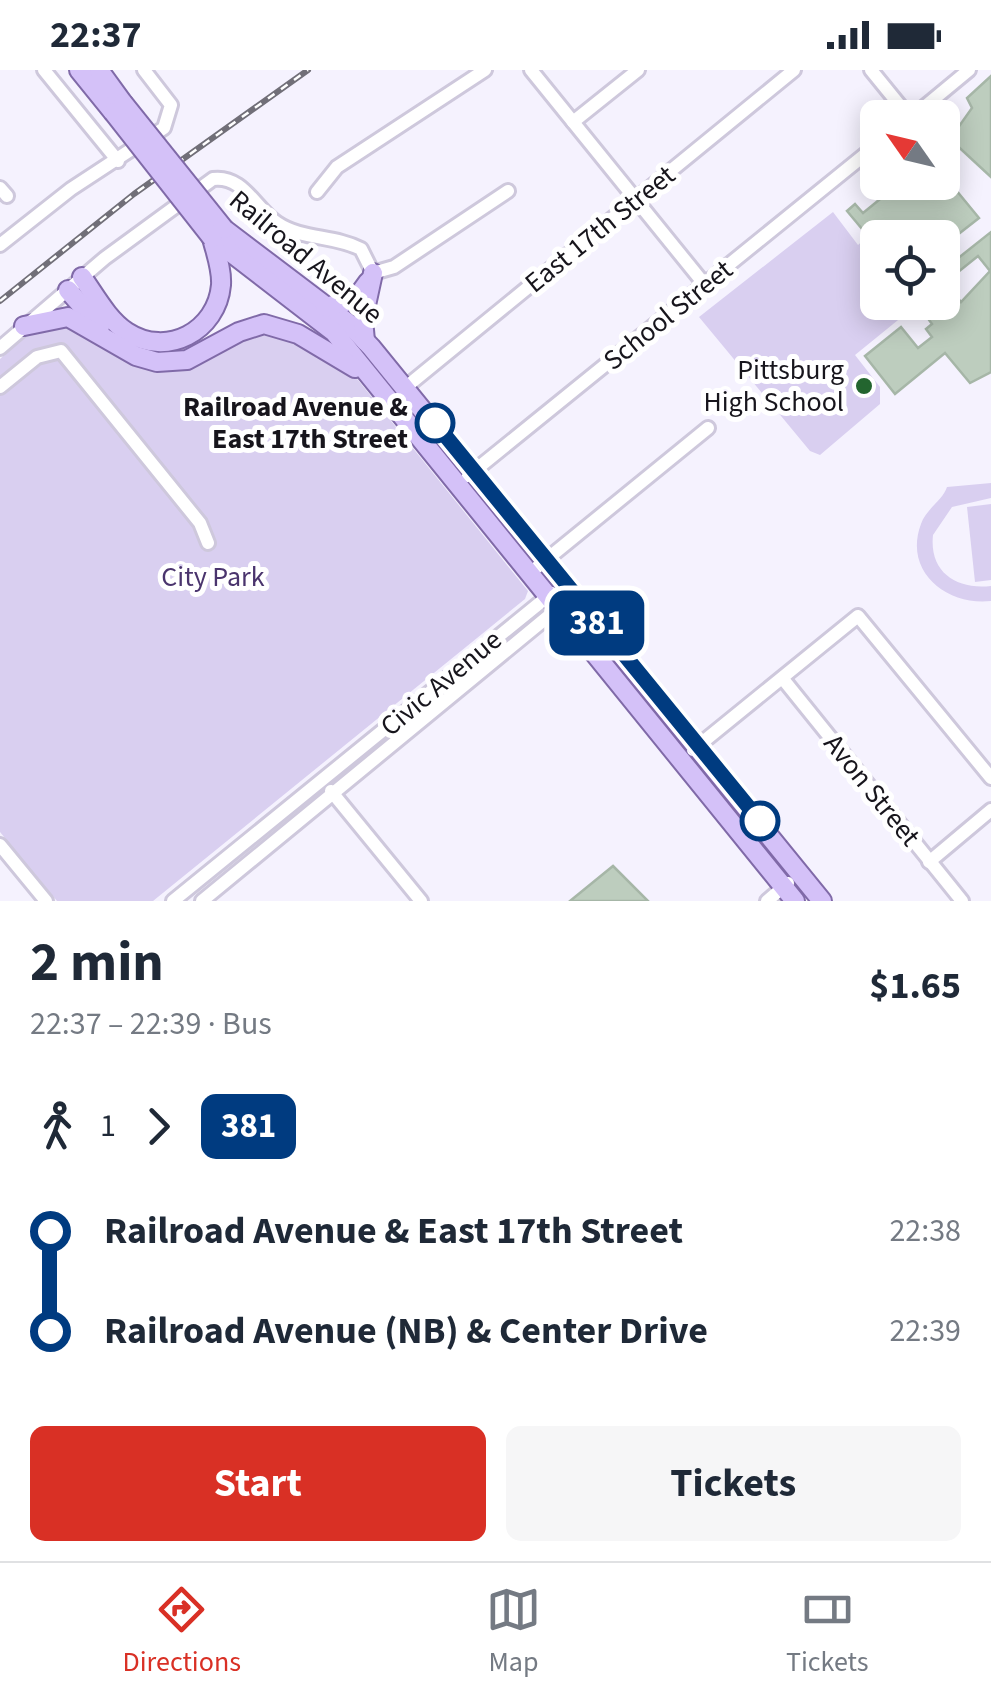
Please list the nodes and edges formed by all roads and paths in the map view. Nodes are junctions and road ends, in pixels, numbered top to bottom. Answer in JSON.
{"nodes":[{"id":1,"x":44,"y":70,"type":"edge"},
{"id":2,"x":78,"y":70,"type":"edge"},
{"id":3,"x":99,"y":70,"type":"edge"},
{"id":4,"x":144,"y":70,"type":"edge"},
{"id":5,"x":484,"y":70,"type":"edge"},
{"id":6,"x":531,"y":70,"type":"edge"},
{"id":7,"x":638,"y":70,"type":"edge"},
{"id":8,"x":794,"y":70,"type":"edge"},
{"id":9,"x":871,"y":70,"type":"edge"},
{"id":10,"x":969,"y":70,"type":"edge"},
{"id":11,"x":895,"y":100,"type":"edge"},
{"id":12,"x":932,"y":100,"type":"edge"},
{"id":13,"x":118,"y":107,"type":"junction"},
{"id":14,"x":574,"y":122,"type":"junction"},
{"id":15,"x":860,"y":159,"type":"edge"},
{"id":16,"x":118,"y":161,"type":"junction"},
{"id":17,"x":508,"y":191,"type":"dead end"},
{"id":18,"x":316,"y":192,"type":"dead end"},
{"id":19,"x":636,"y":199,"type":"junction"},
{"id":20,"x":218,"y":233,"type":"junction"},
{"id":21,"x":0,"y":245,"type":"edge"},
{"id":22,"x":373,"y":273,"type":"junction"},
{"id":23,"x":75,"y":283,"type":"junction"},
{"id":24,"x":705,"y":285,"type":"junction"},
{"id":25,"x":325,"y":307,"type":"junction"},
{"id":26,"x":24,"y":326,"type":"junction"},
{"id":27,"x":110,"y":339,"type":"junction"},
{"id":28,"x":365,"y":341,"type":"junction"},
{"id":29,"x":0,"y":348,"type":"edge"},
{"id":30,"x":0,"y":387,"type":"edge"},
{"id":31,"x":406,"y":388,"type":"junction"},
{"id":32,"x":385,"y":394,"type":"junction"},
{"id":33,"x":708,"y":428,"type":"dead end"},
{"id":34,"x":474,"y":471,"type":"junction"},
{"id":35,"x":458,"y":484,"type":"junction"},
{"id":36,"x":208,"y":542,"type":"dead end"},
{"id":37,"x":547,"y":560,"type":"junction"},
{"id":38,"x":530,"y":573,"type":"junction"},
{"id":39,"x":569,"y":589,"type":"junction"},
{"id":40,"x":548,"y":594,"type":"junction"},
{"id":41,"x":560,"y":610,"type":"junction"},
{"id":42,"x":783,"y":679,"type":"junction"},
{"id":43,"x":699,"y":746,"type":"junction"},
{"id":44,"x":683,"y":758,"type":"junction"},
{"id":45,"x":991,"y":778,"type":"edge"},
{"id":46,"x":323,"y":781,"type":"junction"},
{"id":47,"x":334,"y":794,"type":"junction"},
{"id":48,"x":991,"y":810,"type":"edge"},
{"id":49,"x":0,"y":845,"type":"edge"},
{"id":50,"x":929,"y":862,"type":"junction"},
{"id":51,"x":806,"y":878,"type":"junction"},
{"id":52,"x":790,"y":897,"type":"edge"},
{"id":53,"x":46,"y":901,"type":"edge"},
{"id":54,"x":173,"y":901,"type":"edge"},
{"id":55,"x":202,"y":901,"type":"edge"},
{"id":56,"x":421,"y":901,"type":"edge"},
{"id":57,"x":767,"y":901,"type":"edge"},
{"id":58,"x":822,"y":901,"type":"edge"},
{"id":59,"x":962,"y":901,"type":"edge"}],
"edges":[{"from":1,"to":16,"type":"street"},
{"from":2,"to":13,"type":"main road","name":"Railroad Avenue"},
{"from":3,"to":13,"type":"main road","name":"Railroad Avenue"},
{"from":4,"to":16,"type":"street"},
{"from":5,"to":18,"type":"street"},
{"from":6,"to":14,"type":"street"},
{"from":7,"to":14,"type":"street"},
{"from":8,"to":19,"type":"street","name":"East 17th Street"},
{"from":9,"to":11,"type":"street"},
{"from":10,"to":12,"type":"street"},
{"from":13,"to":20,"type":"main road","name":"Railroad Avenue","bridge":true},
{"from":14,"to":19,"type":"street"},
{"from":15,"to":24,"type":"street","name":"School Street"},
{"from":16,"to":21,"type":"street"},
{"from":17,"to":22,"type":"street"},
{"from":19,"to":24,"type":"street"},
{"from":19,"to":31,"type":"street","name":"East 17th Street"},
{"from":20,"to":23,"type":"main road"},
{"from":20,"to":25,"type":"main road","name":"Railroad Avenue"},
{"from":20,"to":32,"type":"main road","name":"Railroad Avenue"},
{"from":22,"to":23,"type":"street"},
{"from":22,"to":25,"type":"main road"},
{"from":22,"to":28,"type":"main road"},
{"from":23,"to":26,"type":"street"},
{"from":23,"to":27,"type":"main road"},
{"from":24,"to":34,"type":"street","name":"School Street"},
{"from":25,"to":28,"type":"main road","name":"Railroad Avenue"},
{"from":26,"to":27,"type":"main road"},
{"from":26,"to":29,"type":"street"},
{"from":27,"to":32,"type":"main road"},
{"from":28,"to":31,"type":"main road","name":"Railroad Avenue"},
{"from":30,"to":36,"type":"street"},
{"from":31,"to":34,"type":"main road","name":"Railroad Avenue"},
{"from":32,"to":35,"type":"main road","name":"Railroad Avenue"},
{"from":33,"to":37,"type":"street"},
{"from":34,"to":35,"type":"street","name":"School Street"},
{"from":34,"to":37,"type":"main road","name":"Railroad Avenue"},
{"from":35,"to":38,"type":"main road","name":"Railroad Avenue"},
{"from":37,"to":38,"type":"street"},
{"from":37,"to":39,"type":"main road","name":"Railroad Avenue"},
{"from":38,"to":40,"type":"main road","name":"Railroad Avenue"},
{"from":39,"to":40,"type":"street","name":"Civic Avenue"},
{"from":39,"to":41,"type":"street","name":"Civic Avenue"},
{"from":39,"to":43,"type":"main road","name":"Railroad Avenue"},
{"from":40,"to":41,"type":"main road","name":"Railroad Avenue"},
{"from":40,"to":46,"type":"street","name":"Civic Avenue"},
{"from":41,"to":44,"type":"main road","name":"Railroad Avenue"},
{"from":41,"to":47,"type":"street","name":"Civic Avenue"},
{"from":42,"to":43,"type":"street"},
{"from":42,"to":45,"type":"street"},
{"from":42,"to":50,"type":"street","name":"Avon Street"},
{"from":43,"to":44,"type":"street"},
{"from":43,"to":51,"type":"main road","name":"Railroad Avenue"},
{"from":44,"to":52,"type":"main road","name":"Railroad Avenue"},
{"from":46,"to":47,"type":"street"},
{"from":46,"to":54,"type":"street","name":"Civic Avenue"},
{"from":47,"to":55,"type":"street","name":"Civic Avenue"},
{"from":47,"to":56,"type":"street"},
{"from":48,"to":50,"type":"street"},
{"from":49,"to":53,"type":"street"},
{"from":50,"to":59,"type":"street","name":"Avon Street"},
{"from":51,"to":52,"type":"street"},
{"from":51,"to":58,"type":"main road","name":"Railroad Avenue"},
{"from":52,"to":57,"type":"street"}]}
